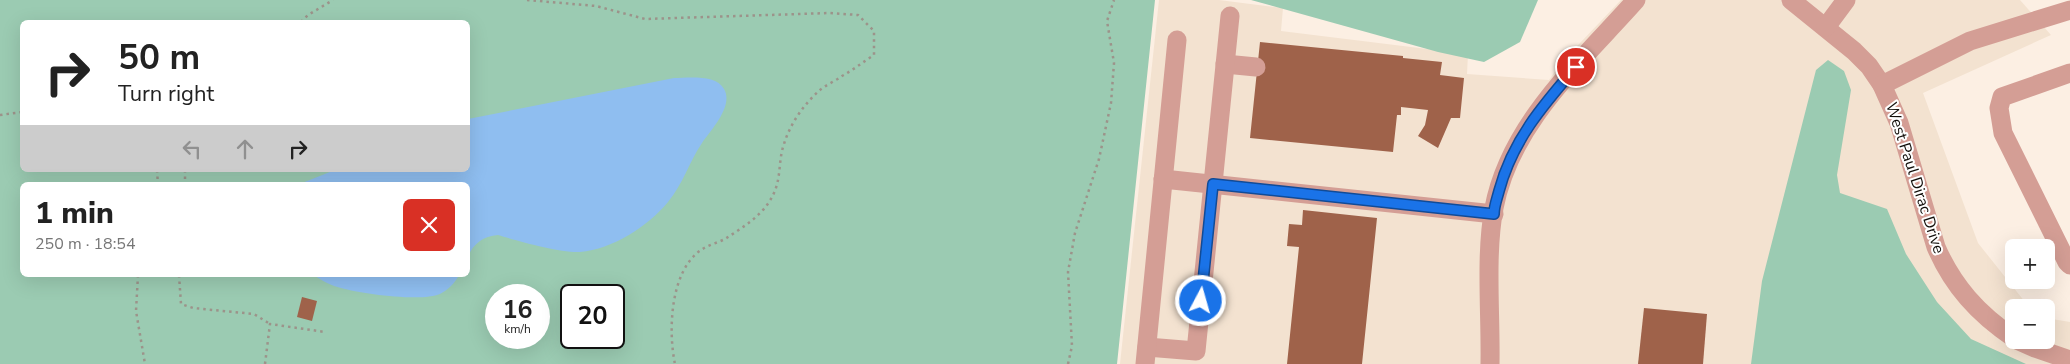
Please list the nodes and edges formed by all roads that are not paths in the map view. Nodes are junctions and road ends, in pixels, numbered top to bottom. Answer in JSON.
{"nodes":[{"id":1,"x":1636,"y":0,"type":"edge"},
{"id":2,"x":1791,"y":0,"type":"edge"},
{"id":3,"x":1846,"y":0,"type":"edge"},
{"id":4,"x":2070,"y":10,"type":"edge"},
{"id":5,"x":1230,"y":16,"type":"dead end"},
{"id":6,"x":1826,"y":26,"type":"junction"},
{"id":7,"x":1177,"y":40,"type":"dead end"},
{"id":8,"x":1225,"y":64,"type":"junction"},
{"id":9,"x":1256,"y":67,"type":"dead end"},
{"id":10,"x":2070,"y":73,"type":"edge"},
{"id":11,"x":1882,"y":85,"type":"junction"},
{"id":12,"x":1163,"y":179,"type":"junction"},
{"id":13,"x":1213,"y":184,"type":"junction"},
{"id":14,"x":1494,"y":214,"type":"junction"},
{"id":15,"x":2070,"y":265,"type":"edge"},
{"id":16,"x":2005,"y":332,"type":"edge"},
{"id":17,"x":2038,"y":349,"type":"edge"},
{"id":18,"x":1146,"y":355,"type":"edge"},
{"id":19,"x":2070,"y":360,"type":"edge"},
{"id":20,"x":1490,"y":364,"type":"edge"}],
"edges":[{"from":1,"to":14,"type":"street"},
{"from":2,"to":6,"type":"street","name":"West Paul Dirac Drive"},
{"from":3,"to":6,"type":"street"},
{"from":4,"to":11,"type":"street"},
{"from":5,"to":8,"type":"street"},
{"from":6,"to":11,"type":"street","name":"West Paul Dirac Drive"},
{"from":7,"to":12,"type":"street"},
{"from":8,"to":9,"type":"street"},
{"from":8,"to":13,"type":"street"},
{"from":10,"to":15,"type":"street"},
{"from":11,"to":16,"type":"street","name":"West Paul Dirac Drive"},
{"from":12,"to":13,"type":"street"},
{"from":12,"to":18,"type":"street"},
{"from":13,"to":14,"type":"street"},
{"from":13,"to":18,"type":"street"},
{"from":14,"to":20,"type":"street"},
{"from":17,"to":19,"type":"street"}]}
